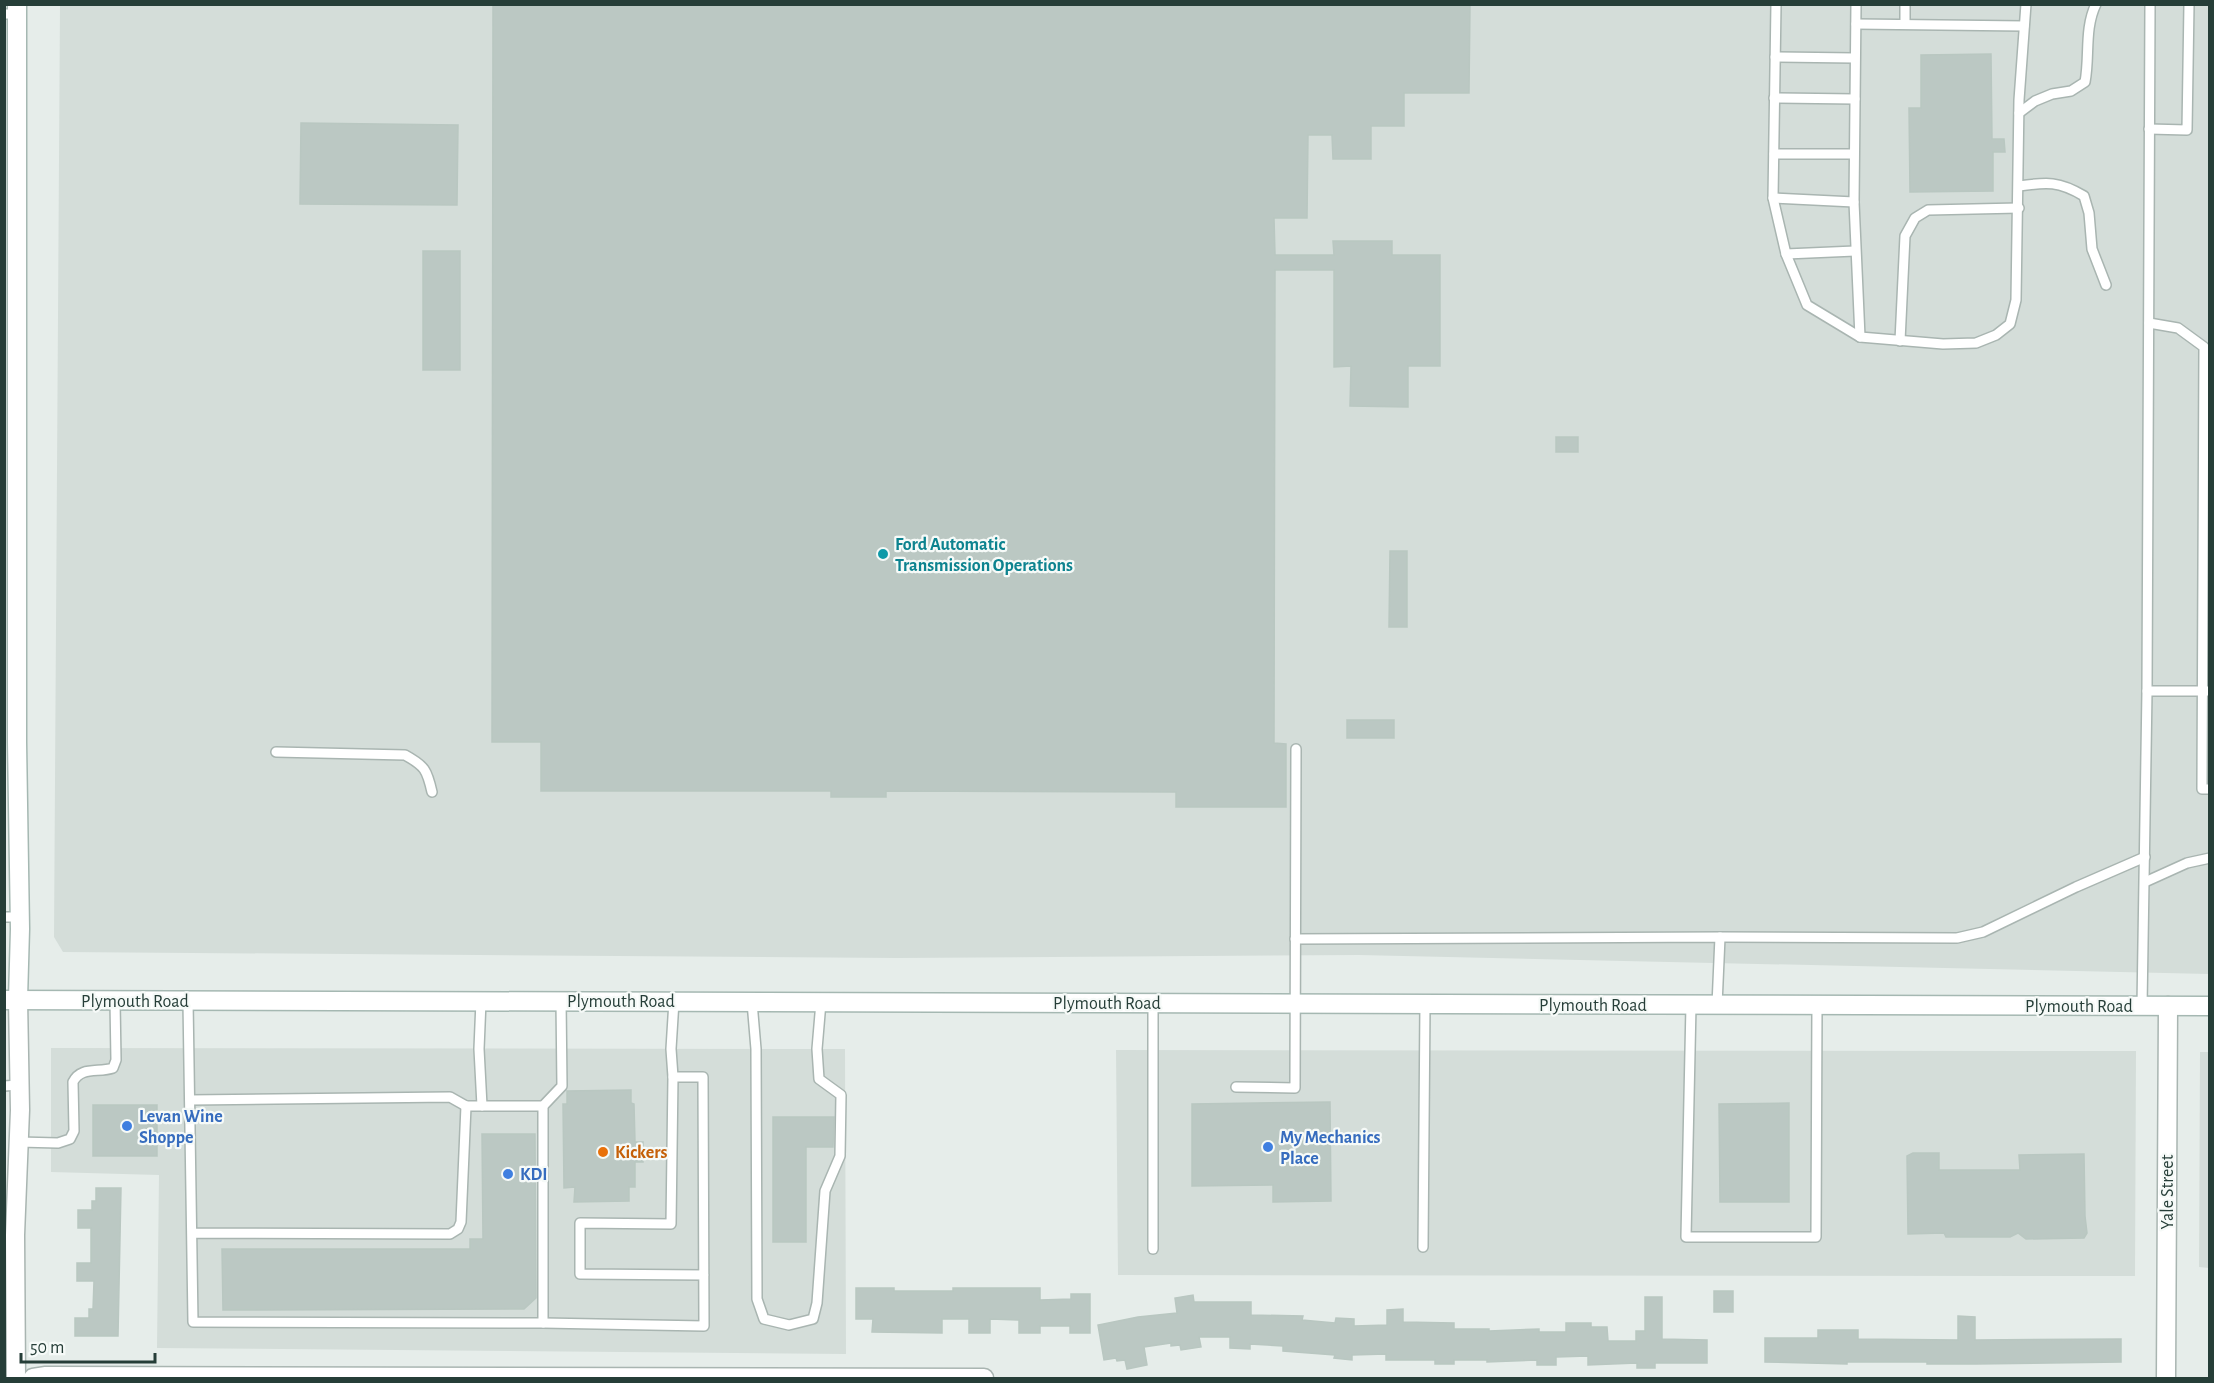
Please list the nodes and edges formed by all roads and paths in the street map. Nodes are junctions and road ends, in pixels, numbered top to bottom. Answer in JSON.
{"nodes":[{"id":1,"x":1776,"y":4,"type":"edge"},
{"id":2,"x":1856,"y":4,"type":"edge"},
{"id":3,"x":1905,"y":4,"type":"edge"},
{"id":4,"x":2026,"y":4,"type":"edge"},
{"id":5,"x":2096,"y":4,"type":"edge"},
{"id":6,"x":2150,"y":4,"type":"edge"},
{"id":7,"x":2189,"y":4,"type":"edge"},
{"id":8,"x":13,"y":11,"type":"edge"},
{"id":9,"x":1856,"y":24,"type":"junction"},
{"id":10,"x":1905,"y":24,"type":"junction"},
{"id":11,"x":2024,"y":26,"type":"junction"},
{"id":12,"x":1775,"y":57,"type":"junction"},
{"id":13,"x":1854,"y":58,"type":"junction"},
{"id":14,"x":1774,"y":98,"type":"junction"},
{"id":15,"x":1855,"y":99,"type":"junction"},
{"id":16,"x":2019,"y":113,"type":"junction"},
{"id":17,"x":10,"y":122,"type":"edge"},
{"id":18,"x":2150,"y":129,"type":"junction"},
{"id":19,"x":1774,"y":154,"type":"junction"},
{"id":20,"x":1854,"y":154,"type":"junction"},
{"id":21,"x":2019,"y":186,"type":"junction"},
{"id":22,"x":1773,"y":198,"type":"junction"},
{"id":23,"x":1854,"y":202,"type":"junction"},
{"id":24,"x":2019,"y":208,"type":"junction"},
{"id":25,"x":1855,"y":252,"type":"junction"},
{"id":26,"x":1786,"y":254,"type":"junction"},
{"id":27,"x":2106,"y":285,"type":"dead end"},
{"id":28,"x":10,"y":321,"type":"edge"},
{"id":29,"x":2149,"y":323,"type":"junction"},
{"id":30,"x":1860,"y":337,"type":"junction"},
{"id":31,"x":1900,"y":341,"type":"junction"},
{"id":32,"x":10,"y":361,"type":"edge"},
{"id":33,"x":10,"y":492,"type":"edge"},
{"id":34,"x":10,"y":658,"type":"edge"},
{"id":35,"x":2147,"y":691,"type":"junction"},
{"id":36,"x":2206,"y":691,"type":"edge"},
{"id":37,"x":2206,"y":737,"type":"edge"},
{"id":38,"x":1296,"y":749,"type":"dead end"},
{"id":39,"x":276,"y":752,"type":"dead end"},
{"id":40,"x":2210,"y":789,"type":"edge"},
{"id":41,"x":432,"y":792,"type":"dead end"},
{"id":42,"x":12,"y":817,"type":"edge"},
{"id":43,"x":2145,"y":857,"type":"junction"},
{"id":44,"x":2210,"y":858,"type":"edge"},
{"id":45,"x":2145,"y":882,"type":"junction"},
{"id":46,"x":12,"y":917,"type":"edge"},
{"id":47,"x":1720,"y":937,"type":"junction"},
{"id":48,"x":1295,"y":939,"type":"junction"},
{"id":49,"x":11,"y":1000,"type":"edge"},
{"id":50,"x":115,"y":1001,"type":"junction"},
{"id":51,"x":188,"y":1001,"type":"junction"},
{"id":52,"x":481,"y":1001,"type":"junction"},
{"id":53,"x":561,"y":1001,"type":"junction"},
{"id":54,"x":674,"y":1001,"type":"junction"},
{"id":55,"x":752,"y":1002,"type":"junction"},
{"id":56,"x":820,"y":1002,"type":"junction"},
{"id":57,"x":1153,"y":1003,"type":"junction"},
{"id":58,"x":1295,"y":1004,"type":"junction"},
{"id":59,"x":1425,"y":1004,"type":"junction"},
{"id":60,"x":1691,"y":1005,"type":"junction"},
{"id":61,"x":1717,"y":1005,"type":"junction"},
{"id":62,"x":1817,"y":1005,"type":"junction"},
{"id":63,"x":2142,"y":1006,"type":"junction"},
{"id":64,"x":2168,"y":1006,"type":"junction"},
{"id":65,"x":2210,"y":1006,"type":"edge"},
{"id":66,"x":673,"y":1077,"type":"junction"},
{"id":67,"x":12,"y":1085,"type":"edge"},
{"id":68,"x":1236,"y":1087,"type":"dead end"},
{"id":69,"x":190,"y":1100,"type":"junction"},
{"id":70,"x":466,"y":1106,"type":"junction"},
{"id":71,"x":482,"y":1106,"type":"junction"},
{"id":72,"x":543,"y":1106,"type":"junction"},
{"id":73,"x":19,"y":1142,"type":"junction"},
{"id":74,"x":192,"y":1233,"type":"junction"},
{"id":75,"x":1423,"y":1247,"type":"dead end"},
{"id":76,"x":1153,"y":1249,"type":"dead end"},
{"id":77,"x":704,"y":1275,"type":"junction"},
{"id":78,"x":543,"y":1323,"type":"junction"},
{"id":79,"x":16,"y":1378,"type":"edge"},
{"id":80,"x":33,"y":1378,"type":"edge"},
{"id":81,"x":984,"y":1378,"type":"edge"},
{"id":82,"x":2166,"y":1378,"type":"edge"}],
"edges":[{"from":1,"to":12,"type":"lane"},
{"from":2,"to":9,"type":"lane"},
{"from":3,"to":10,"type":"lane"},
{"from":4,"to":11,"type":"lane"},
{"from":5,"to":16,"type":"lane"},
{"from":6,"to":18,"type":"lane"},
{"from":7,"to":18,"type":"lane"},
{"from":8,"to":17,"type":"street"},
{"from":9,"to":10,"type":"lane"},
{"from":9,"to":13,"type":"lane"},
{"from":10,"to":11,"type":"lane"},
{"from":11,"to":16,"type":"lane"},
{"from":12,"to":13,"type":"lane"},
{"from":12,"to":14,"type":"lane"},
{"from":13,"to":15,"type":"lane"},
{"from":14,"to":15,"type":"lane"},
{"from":14,"to":19,"type":"lane"},
{"from":15,"to":20,"type":"lane"},
{"from":16,"to":21,"type":"lane"},
{"from":17,"to":28,"type":"street"},
{"from":18,"to":29,"type":"lane"},
{"from":19,"to":20,"type":"lane"},
{"from":19,"to":22,"type":"lane"},
{"from":20,"to":23,"type":"lane"},
{"from":21,"to":24,"type":"lane"},
{"from":21,"to":27,"type":"lane"},
{"from":22,"to":23,"type":"lane"},
{"from":22,"to":26,"type":"lane"},
{"from":23,"to":25,"type":"lane"},
{"from":24,"to":31,"type":"lane"},
{"from":24,"to":31,"type":"lane"},
{"from":25,"to":26,"type":"lane"},
{"from":25,"to":30,"type":"lane"},
{"from":26,"to":30,"type":"lane"},
{"from":28,"to":32,"type":"street"},
{"from":29,"to":35,"type":"lane"},
{"from":29,"to":36,"type":"lane"},
{"from":30,"to":31,"type":"lane"},
{"from":32,"to":33,"type":"street"},
{"from":33,"to":34,"type":"street"},
{"from":34,"to":42,"type":"street"},
{"from":35,"to":36,"type":"lane"},
{"from":35,"to":43,"type":"lane"},
{"from":36,"to":37,"type":"lane"},
{"from":37,"to":40,"type":"lane"},
{"from":38,"to":48,"type":"lane"},
{"from":39,"to":41,"type":"lane"},
{"from":42,"to":46,"type":"street"},
{"from":43,"to":45,"type":"lane"},
{"from":43,"to":47,"type":"lane"},
{"from":44,"to":45,"type":"lane"},
{"from":45,"to":63,"type":"lane"},
{"from":46,"to":49,"type":"street"},
{"from":47,"to":48,"type":"lane"},
{"from":47,"to":61,"type":"lane"},
{"from":48,"to":58,"type":"lane"},
{"from":49,"to":50,"type":"street","name":"Plymouth Road"},
{"from":49,"to":67,"type":"street"},
{"from":50,"to":51,"type":"street","name":"Plymouth Road"},
{"from":50,"to":73,"type":"lane"},
{"from":51,"to":52,"type":"street","name":"Plymouth Road"},
{"from":51,"to":69,"type":"lane"},
{"from":52,"to":53,"type":"street","name":"Plymouth Road"},
{"from":52,"to":71,"type":"lane"},
{"from":53,"to":54,"type":"street","name":"Plymouth Road"},
{"from":53,"to":72,"type":"lane"},
{"from":54,"to":55,"type":"street","name":"Plymouth Road"},
{"from":54,"to":66,"type":"lane"},
{"from":55,"to":56,"type":"street","name":"Plymouth Road"},
{"from":55,"to":56,"type":"lane"},
{"from":56,"to":57,"type":"street","name":"Plymouth Road"},
{"from":57,"to":58,"type":"street","name":"Plymouth Road"},
{"from":57,"to":76,"type":"lane"},
{"from":58,"to":59,"type":"street","name":"Plymouth Road"},
{"from":58,"to":68,"type":"lane"},
{"from":59,"to":60,"type":"street","name":"Plymouth Road"},
{"from":59,"to":75,"type":"lane"},
{"from":60,"to":61,"type":"street","name":"Plymouth Road"},
{"from":60,"to":62,"type":"lane"},
{"from":61,"to":62,"type":"street","name":"Plymouth Road"},
{"from":62,"to":63,"type":"street","name":"Plymouth Road"},
{"from":63,"to":64,"type":"street","name":"Plymouth Road"},
{"from":64,"to":65,"type":"street","name":"Plymouth Road"},
{"from":64,"to":82,"type":"street","name":"Yale Street"},
{"from":66,"to":77,"type":"lane"},
{"from":66,"to":77,"type":"lane"},
{"from":67,"to":73,"type":"street"},
{"from":69,"to":70,"type":"lane"},
{"from":69,"to":74,"type":"lane"},
{"from":70,"to":71,"type":"lane"},
{"from":70,"to":74,"type":"lane"},
{"from":71,"to":72,"type":"lane"},
{"from":72,"to":78,"type":"lane"},
{"from":73,"to":79,"type":"street"},
{"from":74,"to":78,"type":"lane"},
{"from":77,"to":78,"type":"lane"},
{"from":80,"to":81,"type":"street"}]}
